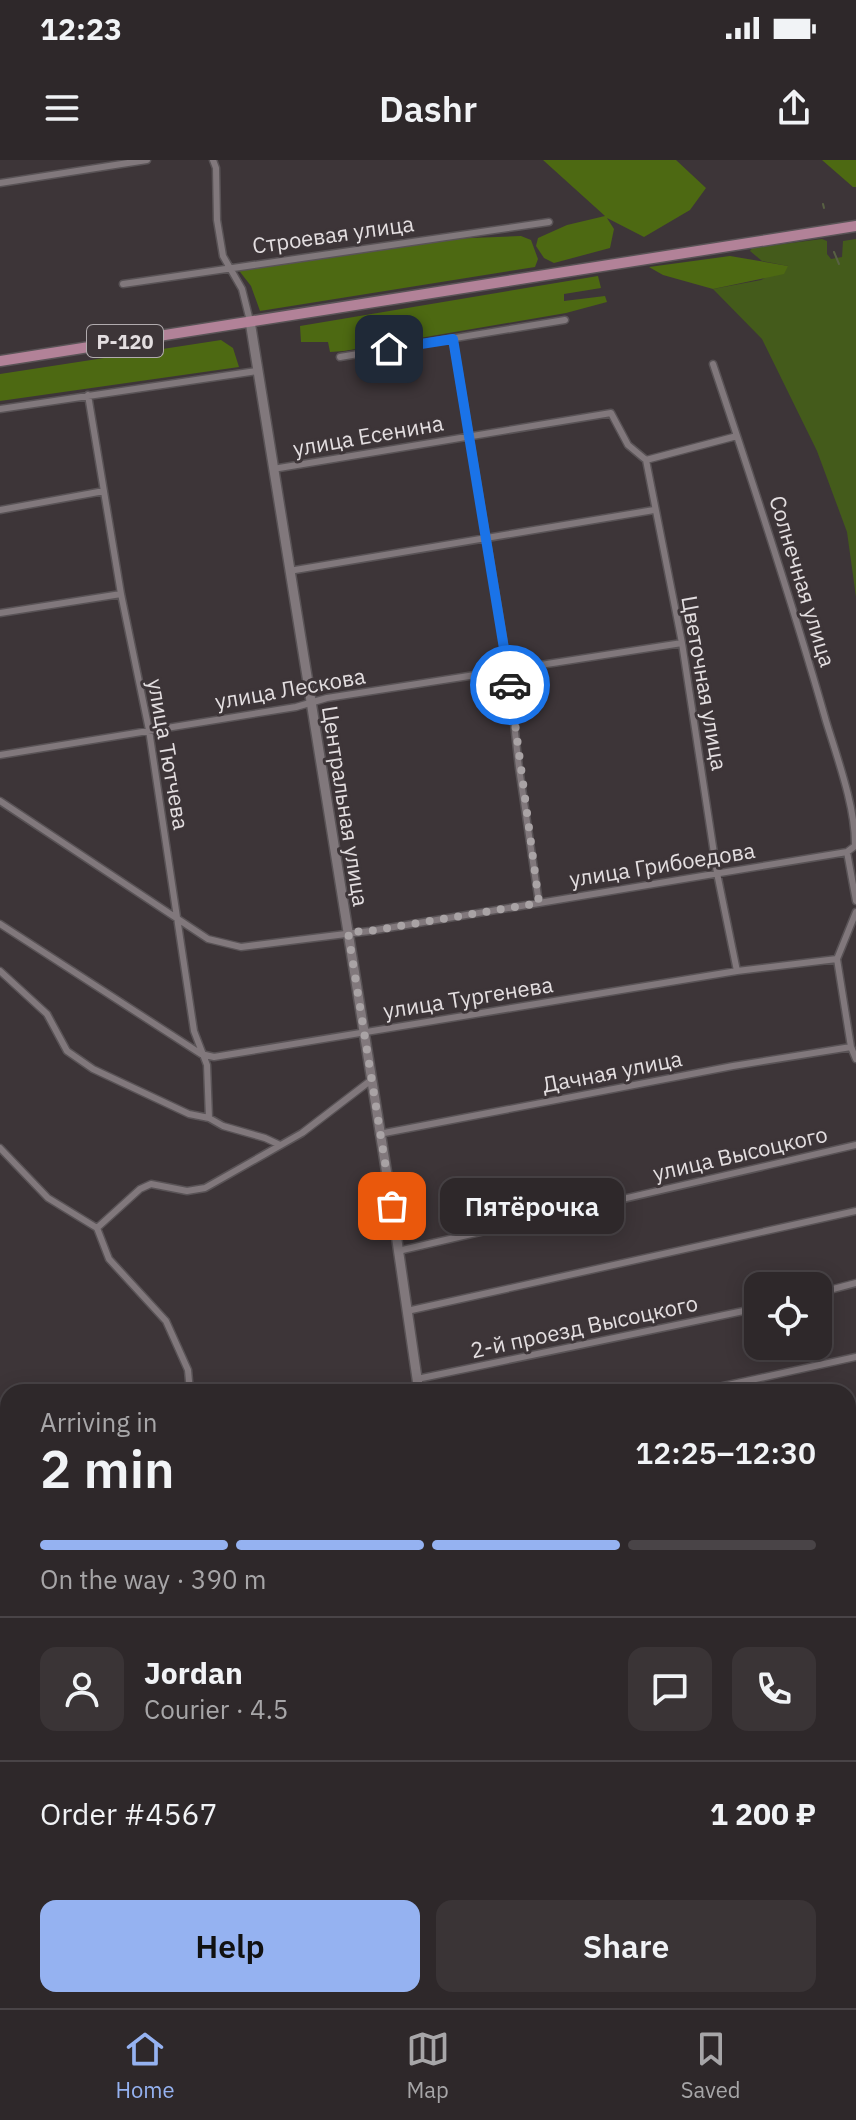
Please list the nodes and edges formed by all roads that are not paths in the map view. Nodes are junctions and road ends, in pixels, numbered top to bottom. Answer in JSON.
{"nodes":[{"id":1,"x":147,"y":160,"type":"edge"},
{"id":2,"x":213,"y":160,"type":"edge"},
{"id":3,"x":0,"y":183,"type":"edge"},
{"id":4,"x":549,"y":222,"type":"dead end"},
{"id":5,"x":856,"y":226,"type":"edge"},
{"id":6,"x":230,"y":267,"type":"junction"},
{"id":7,"x":123,"y":284,"type":"dead end"},
{"id":8,"x":565,"y":320,"type":"dead end"},
{"id":9,"x":250,"y":321,"type":"junction"},
{"id":10,"x":453,"y":339,"type":"junction"},
{"id":11,"x":340,"y":357,"type":"dead end"},
{"id":12,"x":0,"y":361,"type":"edge"},
{"id":13,"x":713,"y":364,"type":"dead end"},
{"id":14,"x":257,"y":371,"type":"junction"},
{"id":15,"x":88,"y":395,"type":"junction"},
{"id":16,"x":0,"y":409,"type":"edge"},
{"id":17,"x":469,"y":436,"type":"junction"},
{"id":18,"x":737,"y":436,"type":"junction"},
{"id":19,"x":646,"y":460,"type":"junction"},
{"id":20,"x":273,"y":469,"type":"junction"},
{"id":21,"x":104,"y":491,"type":"junction"},
{"id":22,"x":0,"y":510,"type":"edge"},
{"id":23,"x":654,"y":510,"type":"junction"},
{"id":24,"x":485,"y":538,"type":"junction"},
{"id":25,"x":289,"y":571,"type":"junction"},
{"id":26,"x":121,"y":594,"type":"junction"},
{"id":27,"x":0,"y":613,"type":"edge"},
{"id":28,"x":682,"y":643,"type":"junction"},
{"id":29,"x":508,"y":669,"type":"junction"},
{"id":30,"x":311,"y":703,"type":"junction"},
{"id":31,"x":149,"y":730,"type":"junction"},
{"id":32,"x":0,"y":755,"type":"edge"},
{"id":33,"x":0,"y":801,"type":"edge"},
{"id":34,"x":847,"y":852,"type":"junction"},
{"id":35,"x":717,"y":873,"type":"junction"},
{"id":36,"x":856,"y":901,"type":"edge"},
{"id":37,"x":539,"y":903,"type":"junction"},
{"id":38,"x":856,"y":912,"type":"edge"},
{"id":39,"x":177,"y":917,"type":"junction"},
{"id":40,"x":0,"y":924,"type":"edge"},
{"id":41,"x":348,"y":932,"type":"junction"},
{"id":42,"x":837,"y":959,"type":"junction"},
{"id":43,"x":0,"y":971,"type":"edge"},
{"id":44,"x":737,"y":971,"type":"junction"},
{"id":45,"x":364,"y":1033,"type":"junction"},
{"id":46,"x":851,"y":1047,"type":"junction"},
{"id":47,"x":201,"y":1054,"type":"junction"},
{"id":48,"x":856,"y":1059,"type":"edge"},
{"id":49,"x":370,"y":1081,"type":"junction"},
{"id":50,"x":209,"y":1118,"type":"junction"},
{"id":51,"x":379,"y":1134,"type":"junction"},
{"id":52,"x":280,"y":1145,"type":"junction"},
{"id":53,"x":856,"y":1145,"type":"edge"},
{"id":54,"x":0,"y":1148,"type":"edge"},
{"id":55,"x":856,"y":1211,"type":"edge"},
{"id":56,"x":97,"y":1228,"type":"junction"},
{"id":57,"x":398,"y":1251,"type":"junction"},
{"id":58,"x":856,"y":1283,"type":"edge"},
{"id":59,"x":832,"y":1289,"type":"edge"},
{"id":60,"x":407,"y":1311,"type":"junction"},
{"id":61,"x":744,"y":1311,"type":"edge"},
{"id":62,"x":856,"y":1357,"type":"edge"},
{"id":63,"x":417,"y":1379,"type":"junction"},
{"id":64,"x":189,"y":1384,"type":"edge"},
{"id":65,"x":418,"y":1384,"type":"edge"},
{"id":66,"x":733,"y":1384,"type":"edge"}],
"edges":[{"from":1,"to":3,"type":"street"},
{"from":2,"to":6,"type":"street"},
{"from":4,"to":6,"type":"street","name":"Строевая улица"},
{"from":5,"to":9,"type":"main road","number":"Р-120"},
{"from":6,"to":7,"type":"street","name":"Строевая улица"},
{"from":6,"to":9,"type":"street"},
{"from":8,"to":10,"type":"street"},
{"from":9,"to":12,"type":"main road","number":"Р-120"},
{"from":9,"to":14,"type":"street","name":"Центральная улица"},
{"from":10,"to":11,"type":"street"},
{"from":10,"to":17,"type":"street"},
{"from":13,"to":18,"type":"street","name":"Солнечная улица"},
{"from":14,"to":15,"type":"street"},
{"from":14,"to":20,"type":"street","name":"Центральная улица"},
{"from":15,"to":16,"type":"street"},
{"from":15,"to":21,"type":"street","name":"улица Тютчева"},
{"from":17,"to":19,"type":"street","name":"улица Есенина"},
{"from":17,"to":20,"type":"street","name":"улица Есенина"},
{"from":17,"to":24,"type":"street"},
{"from":18,"to":19,"type":"street"},
{"from":18,"to":34,"type":"street","name":"Солнечная улица"},
{"from":19,"to":23,"type":"street","name":"Цветочная улица"},
{"from":20,"to":25,"type":"street","name":"Центральная улица"},
{"from":21,"to":22,"type":"street"},
{"from":21,"to":26,"type":"street","name":"улица Тютчева"},
{"from":23,"to":24,"type":"street"},
{"from":23,"to":28,"type":"street","name":"Цветочная улица"},
{"from":24,"to":25,"type":"street"},
{"from":24,"to":29,"type":"street"},
{"from":25,"to":30,"type":"street","name":"Центральная улица"},
{"from":26,"to":27,"type":"street"},
{"from":26,"to":31,"type":"street","name":"улица Тютчева"},
{"from":28,"to":29,"type":"street","name":"улица Лескова"},
{"from":28,"to":35,"type":"street","name":"Цветочная улица"},
{"from":29,"to":30,"type":"street","name":"улица Лескова"},
{"from":29,"to":37,"type":"street"},
{"from":30,"to":31,"type":"street","name":"улица Лескова"},
{"from":30,"to":41,"type":"street","name":"Центральная улица"},
{"from":31,"to":32,"type":"street","name":"улица Лескова"},
{"from":31,"to":39,"type":"street","name":"улица Тютчева"},
{"from":33,"to":39,"type":"street","name":"улица Грибоедова"},
{"from":34,"to":35,"type":"street","name":"улица Грибоедова"},
{"from":34,"to":36,"type":"street","name":"Солнечная улица"},
{"from":35,"to":37,"type":"street","name":"улица Грибоедова"},
{"from":35,"to":44,"type":"street","name":"Цветочная улица"},
{"from":37,"to":41,"type":"street","name":"улица Грибоедова"},
{"from":38,"to":42,"type":"street"},
{"from":39,"to":41,"type":"street","name":"улица Грибоедова"},
{"from":39,"to":47,"type":"street","name":"улица Тютчева"},
{"from":40,"to":47,"type":"street"},
{"from":41,"to":45,"type":"street","name":"Центральная улица"},
{"from":42,"to":44,"type":"street","name":"улица Тургенева"},
{"from":42,"to":46,"type":"street"},
{"from":43,"to":50,"type":"street"},
{"from":44,"to":45,"type":"street","name":"улица Тургенева"},
{"from":45,"to":47,"type":"street","name":"улица Тургенева"},
{"from":45,"to":49,"type":"street","name":"Центральная улица"},
{"from":46,"to":48,"type":"street"},
{"from":46,"to":51,"type":"street","name":"Дачная улица"},
{"from":47,"to":50,"type":"street","name":"улица Тютчева"},
{"from":49,"to":51,"type":"street","name":"Центральная улица"},
{"from":49,"to":52,"type":"street"},
{"from":50,"to":52,"type":"street"},
{"from":51,"to":57,"type":"street","name":"Центральная улица"},
{"from":52,"to":56,"type":"street"},
{"from":53,"to":57,"type":"street","name":"улица Высоцкого"},
{"from":54,"to":56,"type":"street"},
{"from":55,"to":60,"type":"street"},
{"from":56,"to":64,"type":"street"},
{"from":57,"to":60,"type":"street","name":"Центральная улица"},
{"from":58,"to":59,"type":"street"},
{"from":60,"to":63,"type":"street","name":"Центральная улица"},
{"from":61,"to":63,"type":"street","name":"2-й проезд Высоцкого"},
{"from":62,"to":66,"type":"street"},
{"from":63,"to":65,"type":"street","name":"Центральная улица"}]}
